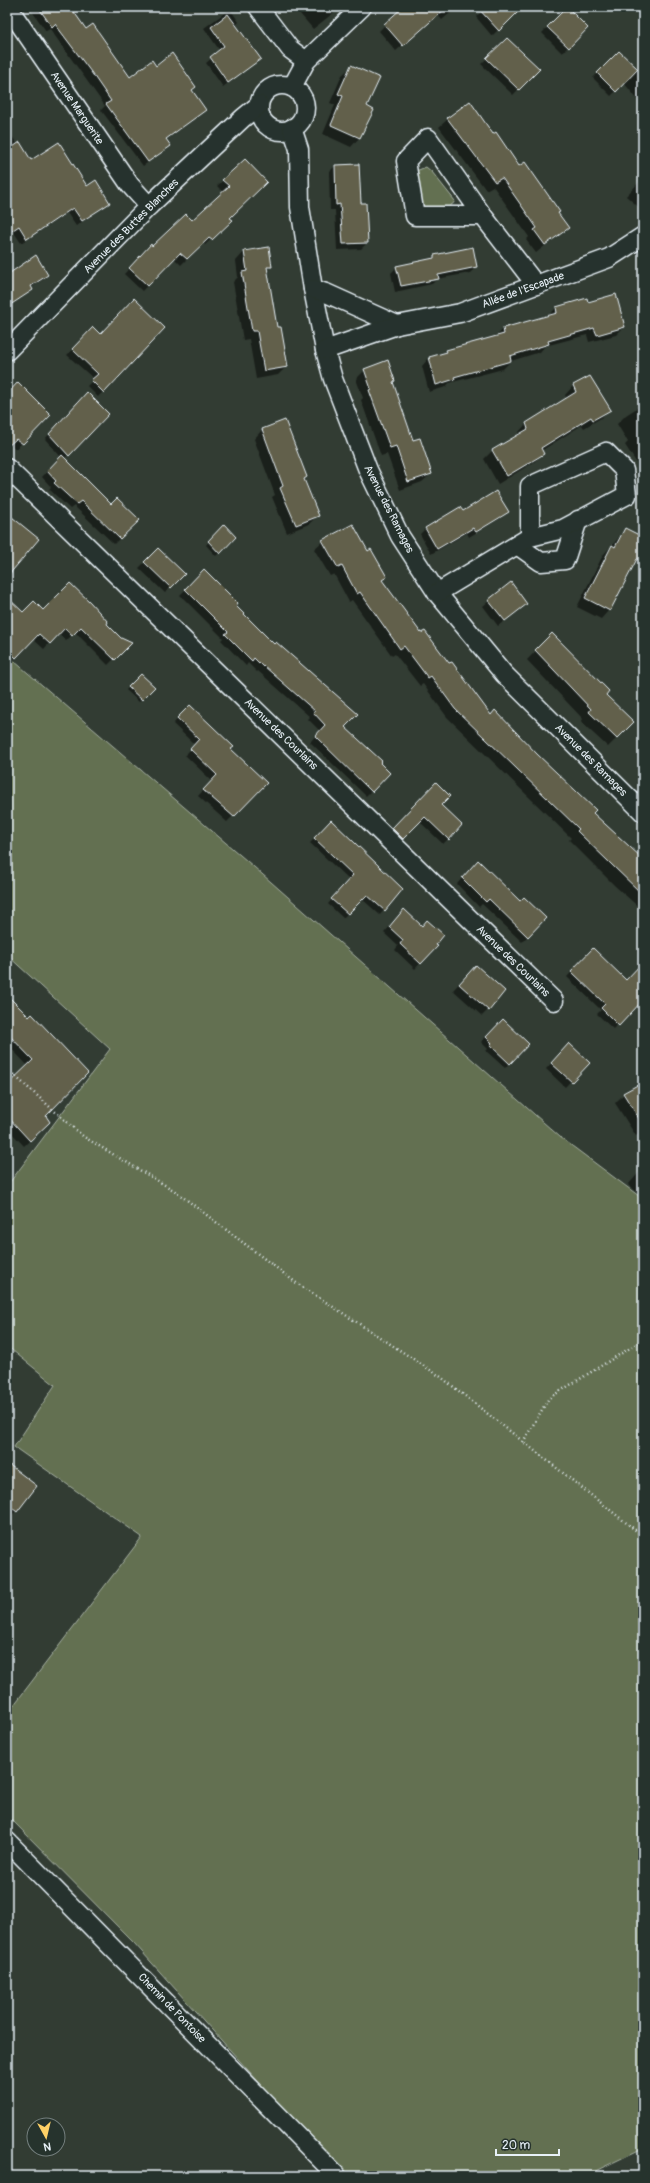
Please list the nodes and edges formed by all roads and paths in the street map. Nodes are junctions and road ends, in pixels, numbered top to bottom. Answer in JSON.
{"nodes":[{"id":1,"x":8,"y":7,"type":"edge"},
{"id":2,"x":258,"y":7,"type":"edge"},
{"id":3,"x":362,"y":7,"type":"edge"},
{"id":4,"x":306,"y":61,"type":"junction"},
{"id":5,"x":292,"y":87,"type":"junction"},
{"id":6,"x":259,"y":105,"type":"junction"},
{"id":7,"x":292,"y":128,"type":"junction"},
{"id":8,"x":150,"y":206,"type":"junction"},
{"id":9,"x":483,"y":216,"type":"junction"},
{"id":10,"x":643,"y":236,"type":"edge"},
{"id":11,"x":536,"y":285,"type":"junction"},
{"id":12,"x":313,"y":289,"type":"junction"},
{"id":13,"x":397,"y":325,"type":"junction"},
{"id":14,"x":325,"y":350,"type":"junction"},
{"id":15,"x":7,"y":351,"type":"edge"},
{"id":16,"x":7,"y":468,"type":"edge"},
{"id":17,"x":578,"y":520,"type":"junction"},
{"id":18,"x":524,"y":541,"type":"junction"},
{"id":19,"x":437,"y":593,"type":"junction"},
{"id":20,"x":643,"y":812,"type":"edge"},
{"id":21,"x":554,"y":1002,"type":"dead end"},
{"id":22,"x":7,"y":1069,"type":"edge"},
{"id":23,"x":643,"y":1340,"type":"edge"},
{"id":24,"x":523,"y":1442,"type":"junction"},
{"id":25,"x":643,"y":1536,"type":"edge"},
{"id":26,"x":7,"y":1841,"type":"edge"},
{"id":27,"x":337,"y":2176,"type":"edge"}],
"edges":[{"from":1,"to":8,"type":"street","name":"Avenue Marguerite"},
{"from":2,"to":4,"type":"street"},
{"from":3,"to":4,"type":"street"},
{"from":4,"to":5,"type":"street"},
{"from":5,"to":6,"type":"street"},
{"from":5,"to":7,"type":"street"},
{"from":6,"to":7,"type":"street"},
{"from":6,"to":8,"type":"street","name":"Avenue des Buttes Blanches"},
{"from":7,"to":12,"type":"street","name":"Avenue des Ramages"},
{"from":8,"to":15,"type":"street","name":"Avenue des Buttes Blanches"},
{"from":9,"to":9,"type":"street"},
{"from":9,"to":11,"type":"street"},
{"from":10,"to":11,"type":"street","name":"Allée de l'Escapade"},
{"from":11,"to":13,"type":"street","name":"Allée de l'Escapade"},
{"from":12,"to":13,"type":"street"},
{"from":12,"to":14,"type":"street","name":"Avenue des Ramages"},
{"from":13,"to":14,"type":"street","name":"Allée de l'Escapade"},
{"from":14,"to":19,"type":"street","name":"Avenue des Ramages"},
{"from":16,"to":21,"type":"street","name":"Avenue des Courlains"},
{"from":17,"to":18,"type":"street"},
{"from":17,"to":18,"type":"street"},
{"from":17,"to":18,"type":"street"},
{"from":18,"to":19,"type":"street"},
{"from":19,"to":20,"type":"street","name":"Avenue des Ramages"},
{"from":22,"to":24,"type":"path"},
{"from":23,"to":24,"type":"path"},
{"from":24,"to":25,"type":"path"},
{"from":26,"to":27,"type":"street","name":"Chemin de Pontoise"}]}
